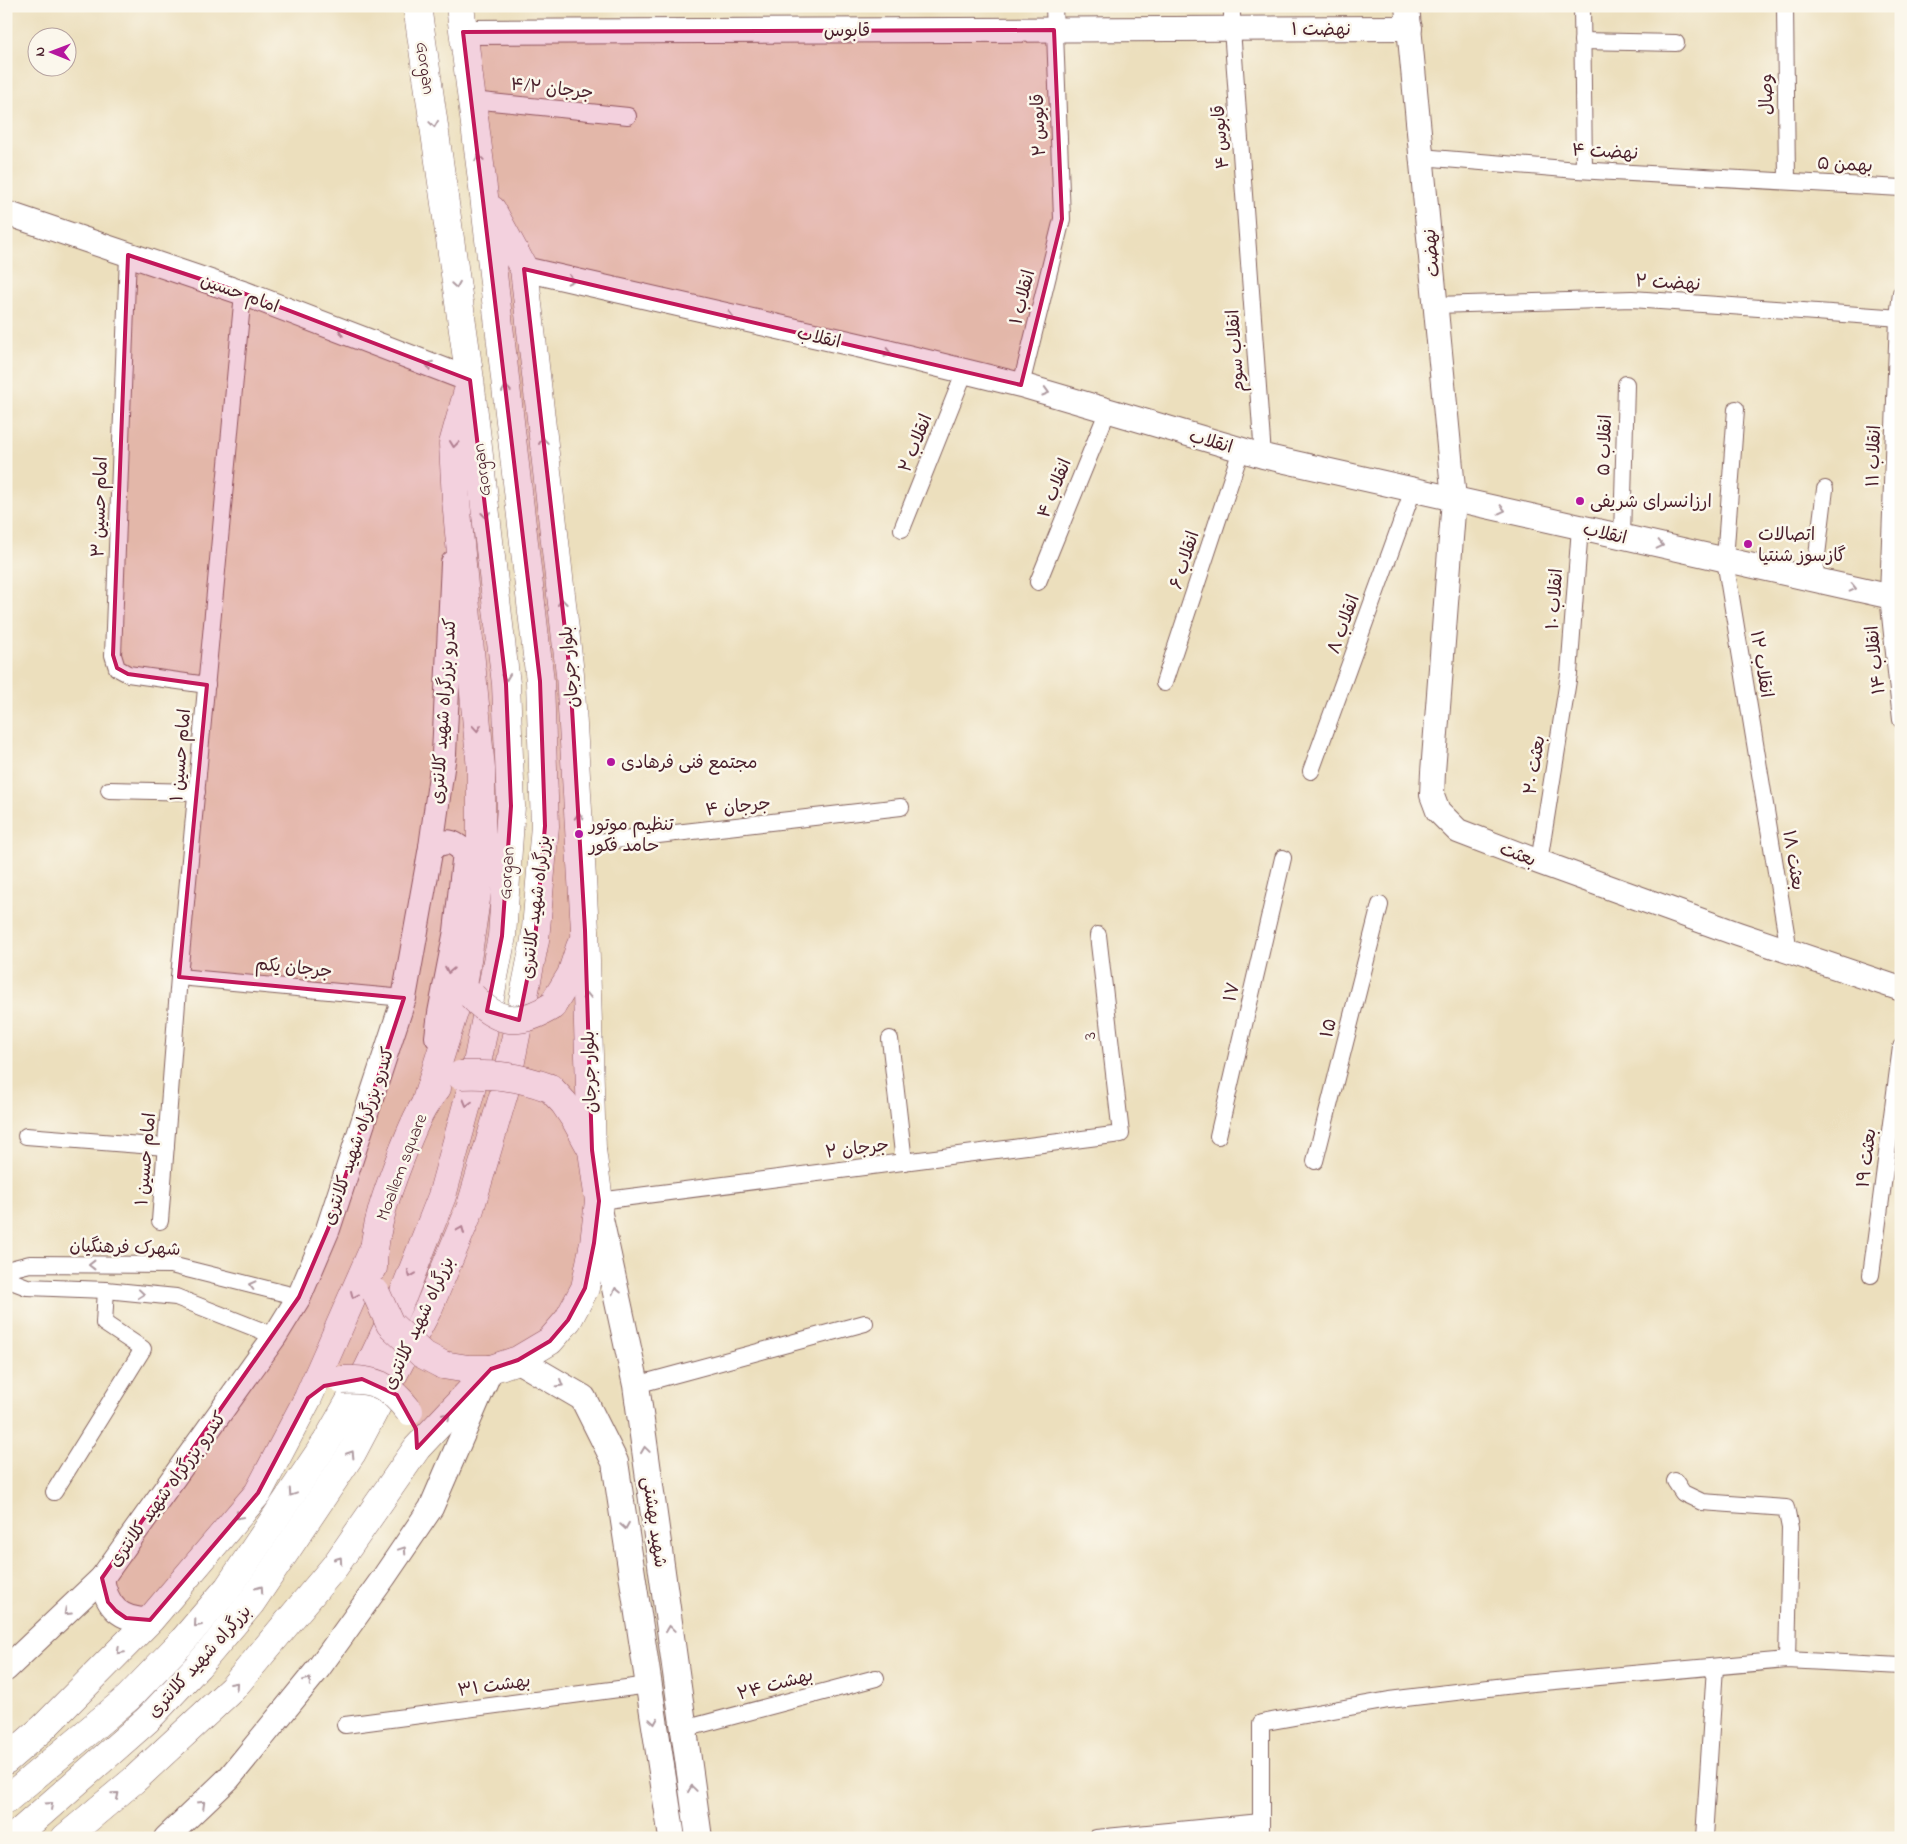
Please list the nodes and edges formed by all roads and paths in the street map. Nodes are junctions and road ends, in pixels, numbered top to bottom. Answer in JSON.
{"nodes":[{"id":1,"x":417,"y":6,"type":"edge"},
{"id":2,"x":1054,"y":6,"type":"edge"},
{"id":3,"x":1582,"y":6,"type":"edge"},
{"id":4,"x":1785,"y":6,"type":"edge"},
{"id":5,"x":1408,"y":17,"type":"edge"},
{"id":6,"x":1232,"y":18,"type":"edge"},
{"id":7,"x":461,"y":19,"type":"edge"},
{"id":8,"x":1054,"y":30,"type":"junction"},
{"id":9,"x":1582,"y":41,"type":"junction"},
{"id":10,"x":1676,"y":43,"type":"dead end"},
{"id":11,"x":472,"y":100,"type":"junction"},
{"id":12,"x":628,"y":116,"type":"dead end"},
{"id":13,"x":1422,"y":156,"type":"junction"},
{"id":14,"x":1584,"y":170,"type":"junction"},
{"id":15,"x":1787,"y":181,"type":"junction"},
{"id":16,"x":1901,"y":188,"type":"edge"},
{"id":17,"x":484,"y":196,"type":"junction"},
{"id":18,"x":6,"y":213,"type":"edge"},
{"id":19,"x":1062,"y":219,"type":"joint"},
{"id":20,"x":1247,"y":243,"type":"joint"},
{"id":21,"x":128,"y":254,"type":"junction"},
{"id":22,"x":524,"y":269,"type":"junction"},
{"id":23,"x":243,"y":293,"type":"junction"},
{"id":24,"x":1901,"y":293,"type":"edge"},
{"id":25,"x":1436,"y":305,"type":"junction"},
{"id":26,"x":1900,"y":318,"type":"edge"},
{"id":27,"x":965,"y":371,"type":"junction"},
{"id":28,"x":470,"y":380,"type":"junction"},
{"id":29,"x":1626,"y":384,"type":"dead end"},
{"id":30,"x":1021,"y":385,"type":"junction"},
{"id":31,"x":1736,"y":409,"type":"dead end"},
{"id":32,"x":1108,"y":410,"type":"junction"},
{"id":33,"x":1897,"y":452,"type":"edge"},
{"id":34,"x":1252,"y":453,"type":"junction"},
{"id":35,"x":1825,"y":489,"type":"dead end"},
{"id":36,"x":1413,"y":490,"type":"junction"},
{"id":37,"x":1454,"y":499,"type":"junction"},
{"id":38,"x":456,"y":500,"type":"junction"},
{"id":39,"x":1580,"y":528,"type":"junction"},
{"id":40,"x":902,"y":529,"type":"dead end"},
{"id":41,"x":1622,"y":537,"type":"junction"},
{"id":42,"x":1725,"y":560,"type":"junction"},
{"id":43,"x":1814,"y":580,"type":"junction"},
{"id":44,"x":1038,"y":582,"type":"dead end"},
{"id":45,"x":1894,"y":598,"type":"edge"},
{"id":46,"x":1569,"y":674,"type":"joint"},
{"id":47,"x":540,"y":681,"type":"joint"},
{"id":48,"x":1164,"y":683,"type":"dead end"},
{"id":49,"x":207,"y":684,"type":"junction"},
{"id":50,"x":1901,"y":720,"type":"edge"},
{"id":51,"x":1311,"y":771,"type":"dead end"},
{"id":52,"x":1760,"y":776,"type":"joint"},
{"id":53,"x":108,"y":790,"type":"dead end"},
{"id":54,"x":196,"y":792,"type":"junction"},
{"id":55,"x":901,"y":807,"type":"dead end"},
{"id":56,"x":580,"y":844,"type":"junction"},
{"id":57,"x":431,"y":847,"type":"junction"},
{"id":58,"x":1283,"y":858,"type":"dead end"},
{"id":59,"x":1539,"y":862,"type":"junction"},
{"id":60,"x":1380,"y":905,"type":"dead end"},
{"id":61,"x":585,"y":930,"type":"junction"},
{"id":62,"x":1098,"y":935,"type":"dead end"},
{"id":63,"x":502,"y":936,"type":"joint"},
{"id":64,"x":1789,"y":951,"type":"junction"},
{"id":65,"x":180,"y":976,"type":"junction"},
{"id":66,"x":468,"y":988,"type":"junction"},
{"id":67,"x":1901,"y":989,"type":"edge"},
{"id":68,"x":404,"y":998,"type":"junction"},
{"id":69,"x":890,"y":1039,"type":"dead end"},
{"id":70,"x":1901,"y":1047,"type":"edge"},
{"id":71,"x":429,"y":1092,"type":"junction"},
{"id":72,"x":1121,"y":1134,"type":"joint"},
{"id":73,"x":26,"y":1136,"type":"dead end"},
{"id":74,"x":1218,"y":1136,"type":"dead end"},
{"id":75,"x":166,"y":1147,"type":"junction"},
{"id":76,"x":592,"y":1150,"type":"junction"},
{"id":77,"x":1315,"y":1161,"type":"dead end"},
{"id":78,"x":904,"y":1162,"type":"junction"},
{"id":79,"x":599,"y":1205,"type":"junction"},
{"id":80,"x":160,"y":1221,"type":"dead end"},
{"id":81,"x":373,"y":1250,"type":"junction"},
{"id":82,"x":6,"y":1270,"type":"edge"},
{"id":83,"x":1871,"y":1274,"type":"dead end"},
{"id":84,"x":6,"y":1279,"type":"edge"},
{"id":85,"x":106,"y":1290,"type":"junction"},
{"id":86,"x":299,"y":1298,"type":"junction"},
{"id":87,"x":865,"y":1323,"type":"dead end"},
{"id":88,"x":275,"y":1336,"type":"junction"},
{"id":89,"x":518,"y":1360,"type":"junction"},
{"id":90,"x":491,"y":1369,"type":"junction"},
{"id":91,"x":636,"y":1385,"type":"junction"},
{"id":92,"x":308,"y":1398,"type":"junction"},
{"id":93,"x":417,"y":1448,"type":"junction"},
{"id":94,"x":1674,"y":1481,"type":"dead end"},
{"id":95,"x":54,"y":1492,"type":"dead end"},
{"id":96,"x":102,"y":1578,"type":"junction"},
{"id":97,"x":150,"y":1620,"type":"junction"},
{"id":98,"x":1788,"y":1660,"type":"junction"},
{"id":99,"x":1901,"y":1666,"type":"edge"},
{"id":100,"x":1715,"y":1667,"type":"junction"},
{"id":101,"x":6,"y":1669,"type":"edge"},
{"id":102,"x":876,"y":1678,"type":"dead end"},
{"id":103,"x":649,"y":1685,"type":"junction"},
{"id":104,"x":345,"y":1725,"type":"dead end"},
{"id":105,"x":43,"y":1728,"type":"junction"},
{"id":106,"x":684,"y":1729,"type":"junction"},
{"id":107,"x":6,"y":1740,"type":"edge"},
{"id":108,"x":6,"y":1760,"type":"edge"},
{"id":109,"x":6,"y":1800,"type":"edge"},
{"id":110,"x":1261,"y":1830,"type":"edge"},
{"id":111,"x":1098,"y":1837,"type":"edge"},
{"id":112,"x":13,"y":1838,"type":"edge"},
{"id":113,"x":65,"y":1838,"type":"edge"},
{"id":114,"x":166,"y":1838,"type":"edge"},
{"id":115,"x":672,"y":1838,"type":"edge"},
{"id":116,"x":699,"y":1838,"type":"edge"},
{"id":117,"x":1704,"y":1838,"type":"edge"}],
"edges":[{"from":1,"to":28,"type":"highway","name":"Gorgan","one_way":true},
{"from":2,"to":8,"type":"street","name":"۲ قابوس"},
{"from":3,"to":9,"type":"street"},
{"from":4,"to":15,"type":"street","name":"وصال"},
{"from":5,"to":6,"type":"street","name":"۱ نهضت"},
{"from":5,"to":13,"type":"street","name":"نهضت"},
{"from":6,"to":8,"type":"street","name":"قابوس"},
{"from":6,"to":20,"type":"street","name":"۴ قابوس"},
{"from":7,"to":8,"type":"street","name":"قابوس"},
{"from":7,"to":11,"type":"highway","name":"Gorgan"},
{"from":8,"to":19,"type":"street","name":"۲ قابوس"},
{"from":9,"to":10,"type":"street"},
{"from":9,"to":14,"type":"street"},
{"from":11,"to":12,"type":"street","name":"۴/۲ جرجان"},
{"from":17,"to":11,"type":"highway","name":"Gorgan","one_way":true},
{"from":13,"to":14,"type":"street","name":"۴ نهضت"},
{"from":13,"to":25,"type":"street","name":"نهضت"},
{"from":14,"to":15,"type":"street","name":"۴ نهضت"},
{"from":15,"to":16,"type":"street","name":"۵ بهمن"},
{"from":17,"to":22,"type":"highway","name":"بلوار جرجان"},
{"from":47,"to":17,"type":"highway","name":"Gorgan","one_way":true},
{"from":18,"to":21,"type":"street","name":"امام حسین"},
{"from":19,"to":30,"type":"street","name":"انقلاب ۱"},
{"from":20,"to":34,"type":"street","name":"انقلاب سوم"},
{"from":21,"to":23,"type":"street","name":"امام حسین"},
{"from":21,"to":49,"type":"street","name":"امام حسین ۳"},
{"from":22,"to":27,"type":"street","name":"انقلاب","one_way":true},
{"from":56,"to":22,"type":"highway","name":"بلوار جرجان","one_way":true},
{"from":28,"to":23,"type":"street","name":"امام حسین","one_way":true},
{"from":23,"to":49,"type":"street","name":"امام حسین ۱"},
{"from":24,"to":26,"type":"street","name":"۱۱ انقلاب"},
{"from":25,"to":26,"type":"street","name":"۲ نهضت"},
{"from":25,"to":37,"type":"street","name":"نهضت"},
{"from":26,"to":33,"type":"street","name":"۱۱ انقلاب"},
{"from":27,"to":30,"type":"street","name":"انقلاب"},
{"from":27,"to":40,"type":"street","name":"۲ انقلاب"},
{"from":28,"to":38,"type":"highway","one_way":true},
{"from":28,"to":63,"type":"highway","name":"Gorgan","one_way":true},
{"from":29,"to":41,"type":"street","name":"۵ انقلاب"},
{"from":30,"to":32,"type":"street","name":"انقلاب","one_way":true},
{"from":31,"to":42,"type":"street","name":"۱۲ انقلاب"},
{"from":32,"to":34,"type":"street","name":"انقلاب"},
{"from":32,"to":44,"type":"street","name":"۴ انقلاب"},
{"from":33,"to":45,"type":"street","name":"۱۱ انقلاب"},
{"from":34,"to":36,"type":"street","name":"انقلاب"},
{"from":34,"to":48,"type":"street","name":"۶ انقلاب"},
{"from":35,"to":43,"type":"street"},
{"from":36,"to":37,"type":"street","name":"انقلاب"},
{"from":36,"to":51,"type":"street","name":"۸ انقلاب"},
{"from":37,"to":39,"type":"street","name":"انقلاب","one_way":true},
{"from":37,"to":59,"type":"street","name":"بعثت"},
{"from":38,"to":57,"type":"street","name":"کندرو بزرگراه شهید کلانتری"},
{"from":38,"to":66,"type":"highway","one_way":true},
{"from":39,"to":41,"type":"street","name":"انقلاب"},
{"from":39,"to":46,"type":"street","name":"۱۰ انقلاب"},
{"from":41,"to":42,"type":"street","name":"انقلاب","one_way":true},
{"from":42,"to":43,"type":"street","name":"انقلاب"},
{"from":42,"to":52,"type":"street","name":"۱۲ انقلاب"},
{"from":43,"to":45,"type":"street","name":"انقلاب","one_way":true},
{"from":45,"to":50,"type":"street","name":"۱۴ انقلاب"},
{"from":46,"to":59,"type":"street","name":"۲۰ بعثت"},
{"from":112,"to":47,"type":"highway","name":"بزرگراه شهید کلانتری","one_way":true},
{"from":49,"to":54,"type":"street","name":"امام حسین ۱"},
{"from":52,"to":64,"type":"street","name":"۱۸ بعثت"},
{"from":53,"to":54,"type":"street"},
{"from":54,"to":65,"type":"street","name":"امام حسین ۱"},
{"from":55,"to":56,"type":"street","name":"۴ جرجان"},
{"from":56,"to":61,"type":"highway","name":"بلوار جرجان"},
{"from":57,"to":68,"type":"street","name":"کندرو بزرگراه شهید کلانتری"},
{"from":57,"to":71,"type":"street","one_way":true},
{"from":58,"to":74,"type":"street","name":"۱۷"},
{"from":59,"to":64,"type":"street","name":"بعثت"},
{"from":60,"to":77,"type":"street","name":"۱۵"},
{"from":61,"to":66,"type":"highway","bridge":true},
{"from":76,"to":61,"type":"highway","name":"بلوار جرجان","one_way":true},
{"from":62,"to":72,"type":"street","name":"3"},
{"from":63,"to":109,"type":"highway","name":"بزرگراه شهید کلانتری","one_way":true},
{"from":64,"to":67,"type":"street","name":"بعثت"},
{"from":65,"to":68,"type":"street","name":"جرجان یکم"},
{"from":65,"to":75,"type":"street","name":"امام حسین ۱"},
{"from":66,"to":71,"type":"highway"},
{"from":68,"to":86,"type":"street","name":"کندرو بزرگراه شهید کلانتری"},
{"from":69,"to":78,"type":"street"},
{"from":70,"to":83,"type":"street","name":"بعثت ۱۹"},
{"from":71,"to":76,"type":"highway","name":"Moallem square","bridge":true},
{"from":71,"to":81,"type":"highway","name":"Moallem square"},
{"from":72,"to":78,"type":"street","name":"جرجان ۲"},
{"from":73,"to":75,"type":"street"},
{"from":75,"to":80,"type":"street","name":"امام حسین ۱"},
{"from":76,"to":79,"type":"highway","name":"Moallem square"},
{"from":78,"to":79,"type":"street","name":"جرجان ۲"},
{"from":79,"to":89,"type":"highway","name":"Moallem square"},
{"from":91,"to":79,"type":"main road","name":"شهید بهشتی","one_way":true},
{"from":81,"to":90,"type":"highway","name":"Moallem square","bridge":true},
{"from":81,"to":92,"type":"highway","one_way":true},
{"from":86,"to":82,"type":"street","name":"شهرک فرهنگیان","one_way":true},
{"from":84,"to":85,"type":"street"},
{"from":85,"to":88,"type":"street","one_way":true},
{"from":85,"to":95,"type":"street"},
{"from":86,"to":88,"type":"street","name":"کندرو بزرگراه شهید کلانتری"},
{"from":87,"to":91,"type":"street"},
{"from":88,"to":96,"type":"street","name":"کندرو بزرگراه شهید کلانتری"},
{"from":89,"to":90,"type":"highway","name":"Moallem square"},
{"from":89,"to":103,"type":"main road","name":"شهید بهشتی","one_way":true},
{"from":93,"to":90,"type":"highway","name":"بزرگراه شهید کلانتری","one_way":true},
{"from":114,"to":90,"type":"street","one_way":true},
{"from":106,"to":91,"type":"main road","name":"شهید بهشتی","one_way":true},
{"from":92,"to":93,"type":"highway","bridge":true},
{"from":92,"to":97,"type":"highway","one_way":true},
{"from":113,"to":93,"type":"highway","name":"بزرگراه شهید کلانتری","one_way":true},
{"from":94,"to":98,"type":"street"},
{"from":96,"to":97,"type":"street"},
{"from":96,"to":101,"type":"street","name":"کندرو بزرگراه شهید کلانتری","one_way":true},
{"from":97,"to":105,"type":"highway","one_way":true},
{"from":98,"to":99,"type":"street"},
{"from":98,"to":100,"type":"street"},
{"from":100,"to":110,"type":"street"},
{"from":100,"to":117,"type":"street"},
{"from":102,"to":106,"type":"street","name":"بهشت ۲۴"},
{"from":103,"to":104,"type":"street","name":"بهشت ۳۱"},
{"from":103,"to":115,"type":"main road","name":"شهید بهشتی","one_way":true},
{"from":105,"to":107,"type":"street"},
{"from":105,"to":108,"type":"highway"},
{"from":116,"to":106,"type":"main road","name":"شهید بهشتی","one_way":true},
{"from":110,"to":111,"type":"street"}]}
